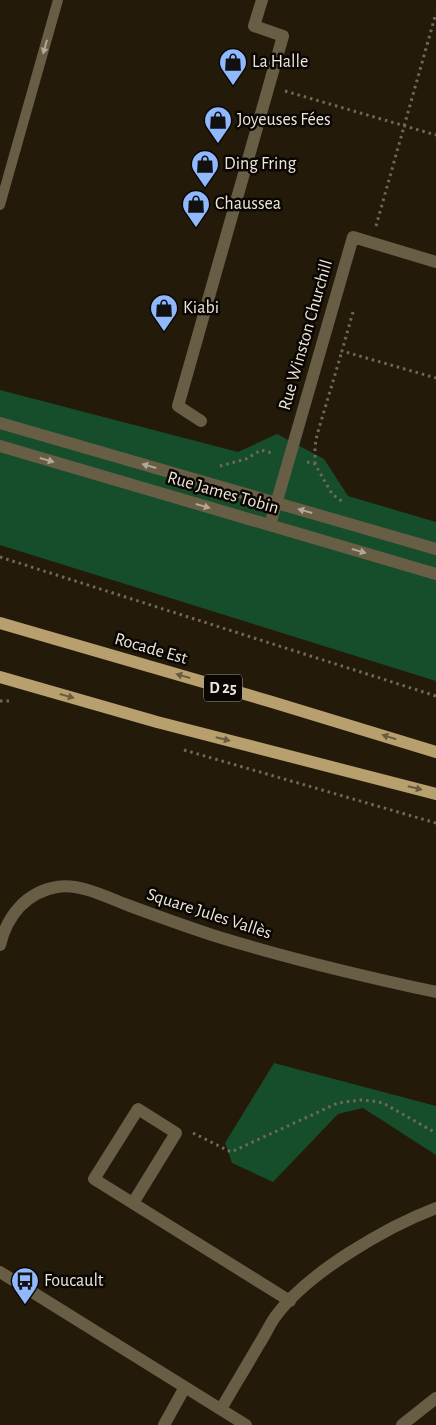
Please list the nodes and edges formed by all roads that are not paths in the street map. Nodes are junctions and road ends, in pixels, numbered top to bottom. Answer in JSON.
{"nodes":[{"id":1,"x":58,"y":0,"type":"edge"},
{"id":2,"x":262,"y":0,"type":"edge"},
{"id":3,"x":0,"y":205,"type":"edge"},
{"id":4,"x":436,"y":262,"type":"edge"},
{"id":5,"x":201,"y":421,"type":"dead end"},
{"id":6,"x":0,"y":423,"type":"edge"},
{"id":7,"x":0,"y":446,"type":"edge"},
{"id":8,"x":276,"y":503,"type":"junction"},
{"id":9,"x":270,"y":525,"type":"junction"},
{"id":10,"x":436,"y":549,"type":"edge"},
{"id":11,"x":436,"y":574,"type":"edge"},
{"id":12,"x":0,"y":623,"type":"edge"},
{"id":13,"x":0,"y":677,"type":"edge"},
{"id":14,"x":436,"y":752,"type":"edge"},
{"id":15,"x":436,"y":794,"type":"edge"},
{"id":16,"x":0,"y":945,"type":"edge"},
{"id":17,"x":436,"y":992,"type":"edge"},
{"id":18,"x":133,"y":1203,"type":"junction"},
{"id":19,"x":436,"y":1208,"type":"edge"},
{"id":20,"x":0,"y":1272,"type":"edge"},
{"id":21,"x":290,"y":1301,"type":"junction"},
{"id":22,"x":185,"y":1387,"type":"junction"},
{"id":23,"x":436,"y":1398,"type":"edge"},
{"id":24,"x":221,"y":1409,"type":"junction"},
{"id":25,"x":164,"y":1425,"type":"edge"},
{"id":26,"x":246,"y":1425,"type":"edge"},
{"id":27,"x":402,"y":1425,"type":"edge"}],
"edges":[{"from":1,"to":3,"type":"lane","one_way":true},
{"from":2,"to":5,"type":"street"},
{"from":4,"to":8,"type":"street","name":"Rue Winston Churchill"},
{"from":8,"to":6,"type":"street","name":"Rue James Tobin","one_way":true},
{"from":7,"to":9,"type":"street","name":"Rue James Tobin","one_way":true},
{"from":8,"to":9,"type":"street","name":"Rue Winston Churchill"},
{"from":10,"to":8,"type":"street","name":"Rue James Tobin","one_way":true},
{"from":9,"to":11,"type":"street","name":"Rue James Tobin","one_way":true},
{"from":14,"to":12,"type":"main road","name":"Rocade Est","number":"D 25","one_way":true},
{"from":13,"to":15,"type":"main road","one_way":true},
{"from":16,"to":17,"type":"street","name":"Square Jules Vallès"},
{"from":18,"to":18,"type":"street"},
{"from":18,"to":21,"type":"street"},
{"from":19,"to":21,"type":"street"},
{"from":20,"to":22,"type":"street"},
{"from":21,"to":24,"type":"street"},
{"from":22,"to":24,"type":"street"},
{"from":22,"to":25,"type":"street"},
{"from":23,"to":27,"type":"street"},
{"from":24,"to":26,"type":"street"}]}
